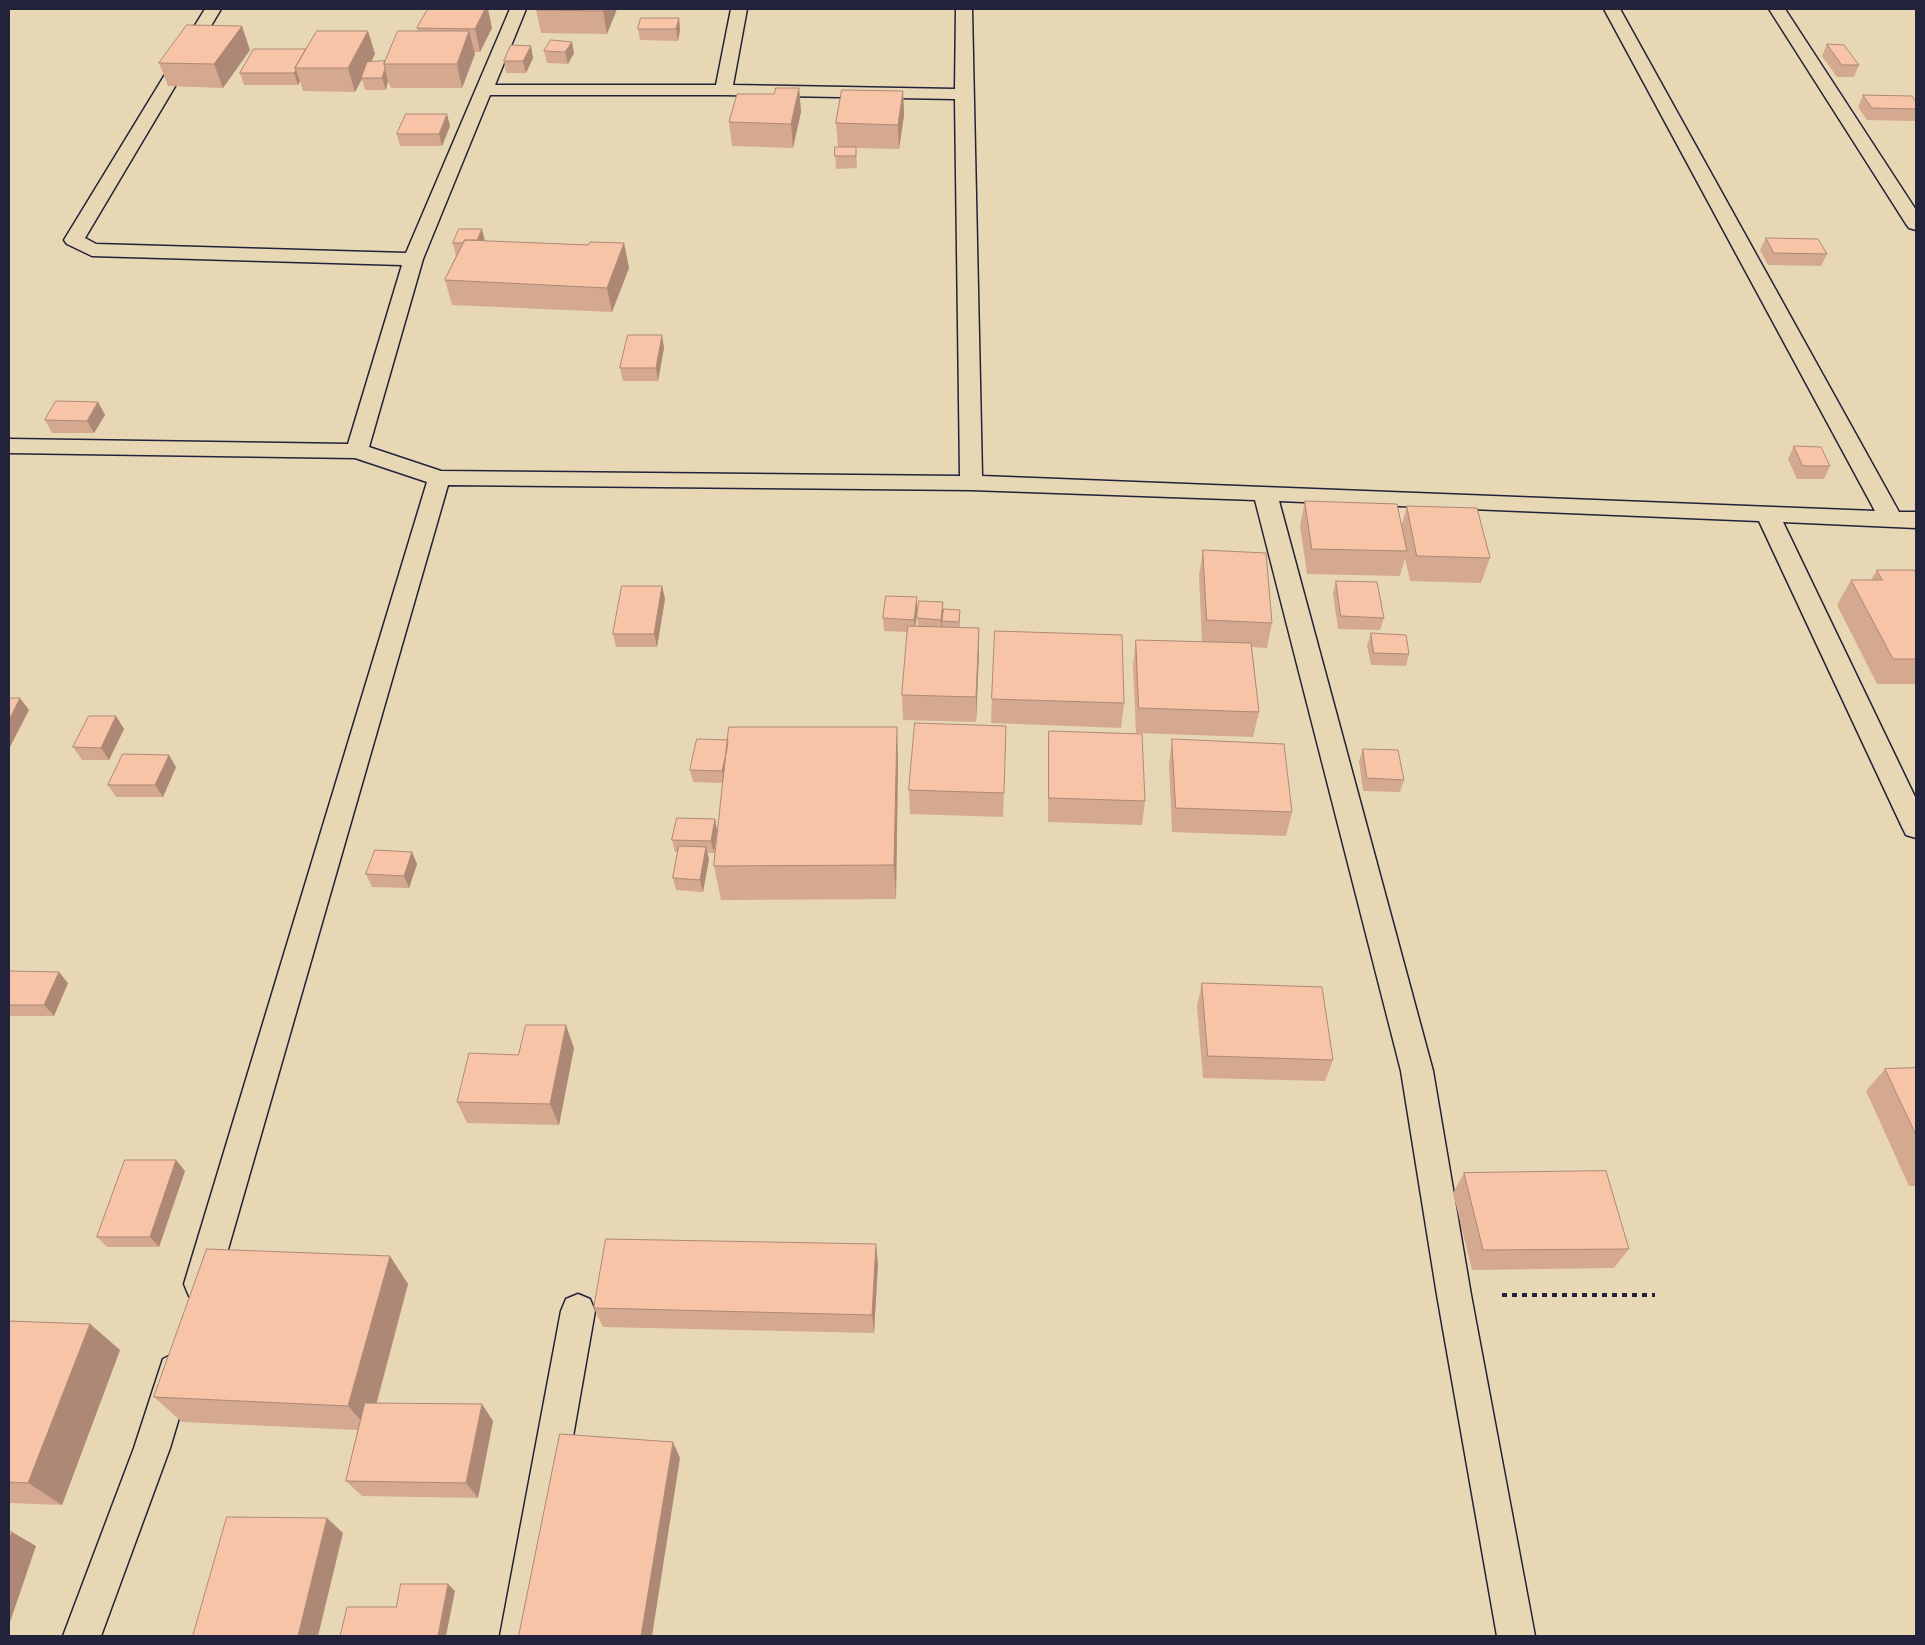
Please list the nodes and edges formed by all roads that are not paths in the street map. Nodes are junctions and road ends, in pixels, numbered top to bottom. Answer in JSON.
{"nodes":[{"id":1,"x":213,"y":9,"type":"edge"},
{"id":2,"x":518,"y":9,"type":"edge"},
{"id":3,"x":739,"y":9,"type":"edge"},
{"id":4,"x":964,"y":9,"type":"edge"},
{"id":5,"x":1612,"y":9,"type":"edge"},
{"id":6,"x":1777,"y":9,"type":"edge"},
{"id":7,"x":486,"y":90,"type":"junction"},
{"id":8,"x":724,"y":90,"type":"junction"},
{"id":9,"x":964,"y":94,"type":"junction"},
{"id":10,"x":1916,"y":224,"type":"edge"},
{"id":11,"x":413,"y":258,"type":"junction"},
{"id":12,"x":9,"y":446,"type":"edge"},
{"id":13,"x":357,"y":451,"type":"junction"},
{"id":14,"x":439,"y":478,"type":"junction"},
{"id":15,"x":971,"y":483,"type":"junction"},
{"id":16,"x":1265,"y":493,"type":"junction"},
{"id":17,"x":1767,"y":514,"type":"junction"},
{"id":18,"x":1891,"y":518,"type":"junction"},
{"id":19,"x":1916,"y":520,"type":"edge"},
{"id":20,"x":1916,"y":827,"type":"edge"},
{"id":21,"x":194,"y":1306,"type":"edge"},
{"id":22,"x":578,"y":1312,"type":"dead end"},
{"id":23,"x":183,"y":1344,"type":"edge"},
{"id":24,"x":82,"y":1636,"type":"edge"},
{"id":25,"x":519,"y":1636,"type":"edge"},
{"id":26,"x":1516,"y":1636,"type":"edge"}],
"edges":[{"from":1,"to":11,"type":"street"},
{"from":2,"to":7,"type":"street"},
{"from":3,"to":8,"type":"street"},
{"from":4,"to":9,"type":"street"},
{"from":5,"to":18,"type":"street"},
{"from":6,"to":10,"type":"street"},
{"from":7,"to":8,"type":"street"},
{"from":7,"to":11,"type":"street"},
{"from":8,"to":9,"type":"street"},
{"from":9,"to":15,"type":"street"},
{"from":11,"to":13,"type":"street"},
{"from":12,"to":13,"type":"street"},
{"from":13,"to":14,"type":"street"},
{"from":14,"to":15,"type":"street"},
{"from":14,"to":21,"type":"street"},
{"from":15,"to":16,"type":"street"},
{"from":16,"to":17,"type":"street"},
{"from":16,"to":26,"type":"street"},
{"from":17,"to":18,"type":"street"},
{"from":17,"to":20,"type":"street"},
{"from":18,"to":19,"type":"street"},
{"from":22,"to":25,"type":"street"},
{"from":23,"to":24,"type":"street"}]}
